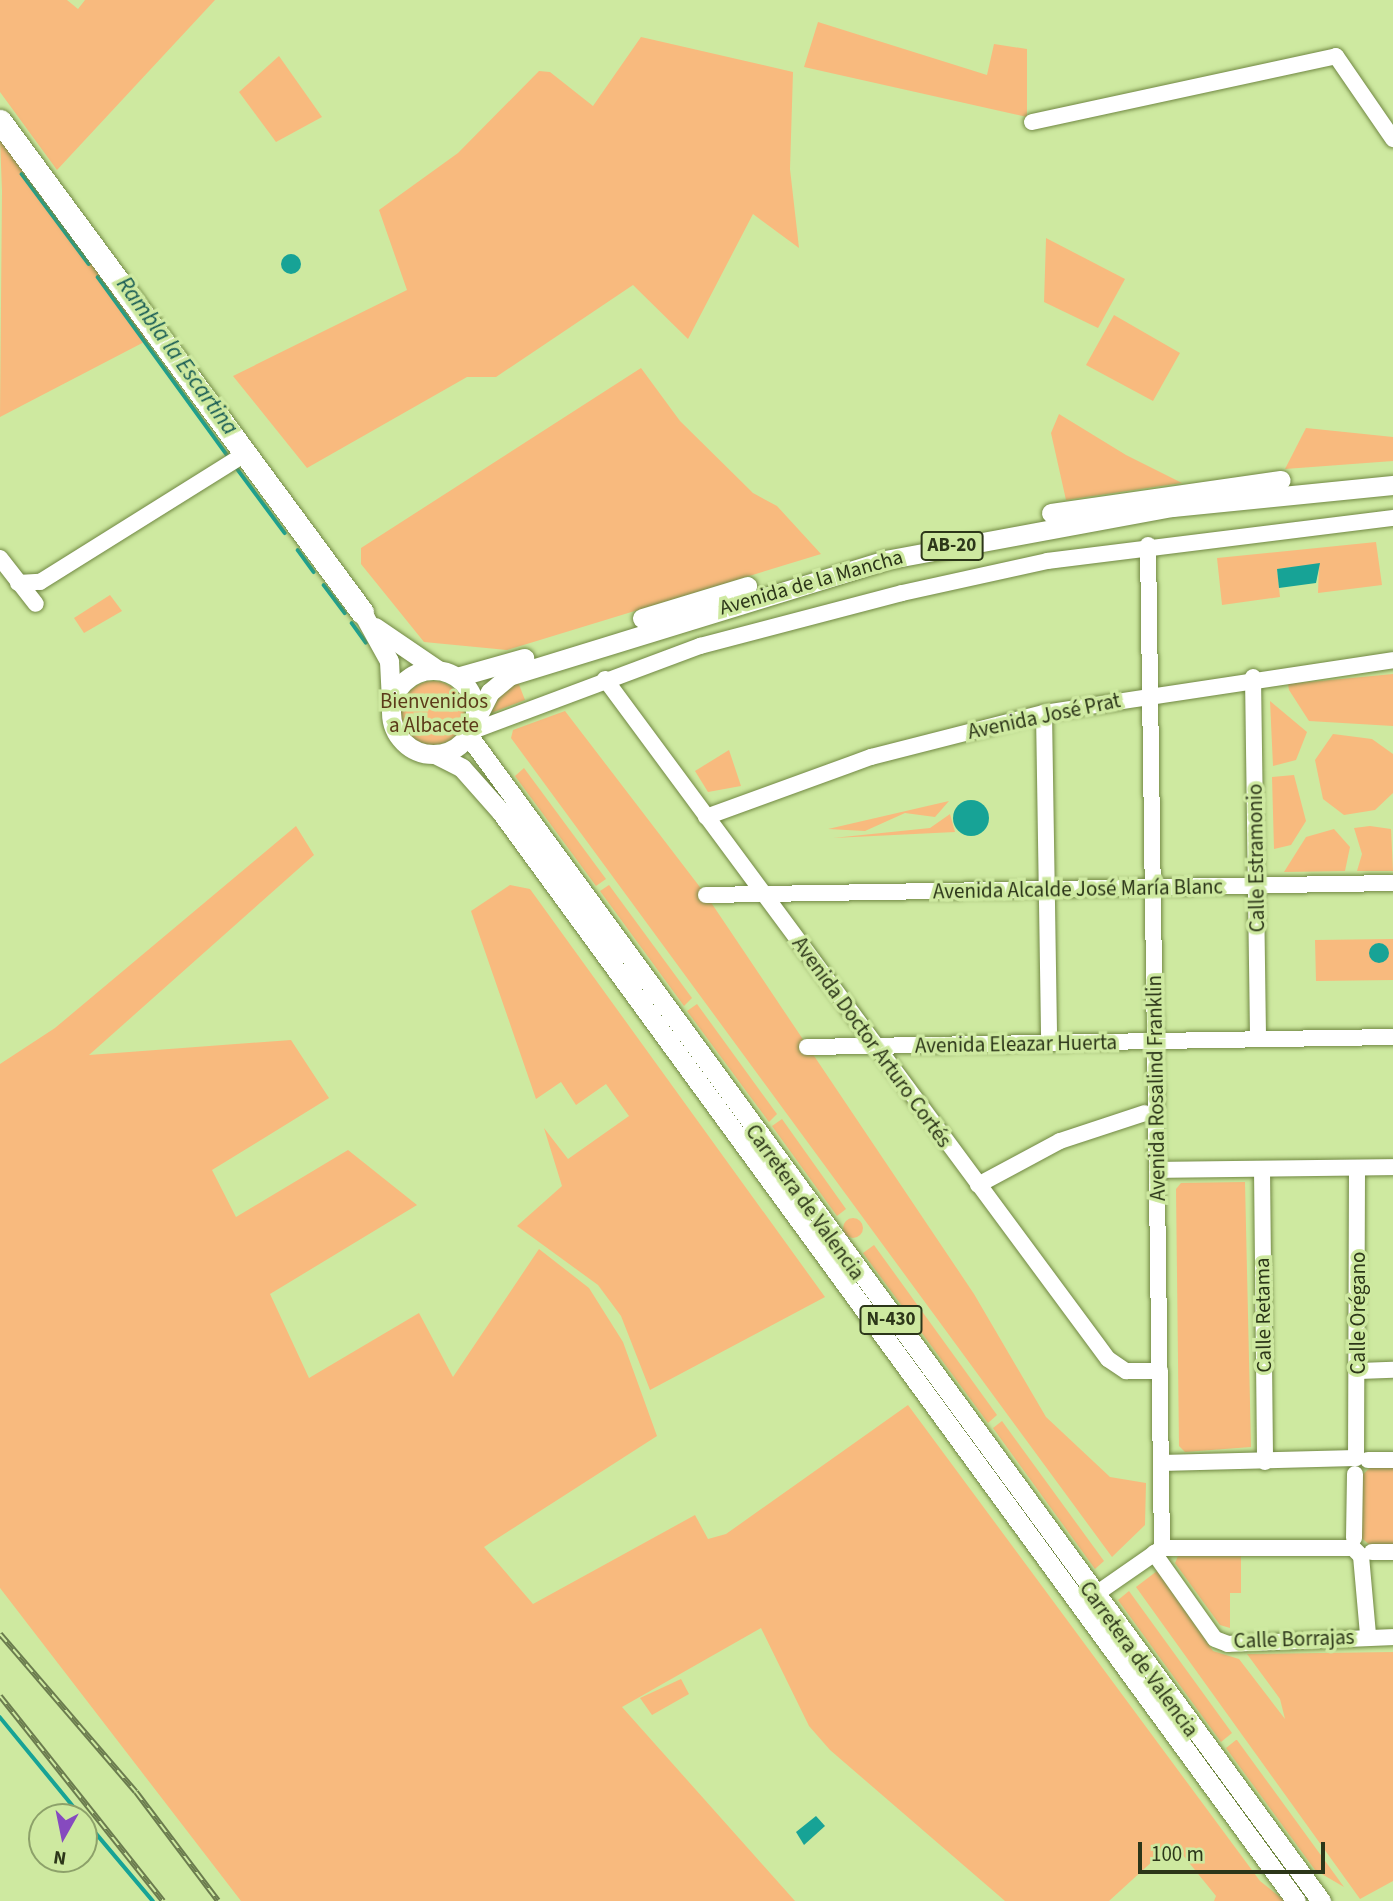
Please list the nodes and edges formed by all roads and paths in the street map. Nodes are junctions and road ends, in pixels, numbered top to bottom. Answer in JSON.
{"nodes":[{"id":1,"x":0,"y":121,"type":"edge"},
{"id":2,"x":1032,"y":122,"type":"dead end"},
{"id":3,"x":1393,"y":139,"type":"edge"},
{"id":4,"x":243,"y":455,"type":"junction"},
{"id":5,"x":1393,"y":472,"type":"edge"},
{"id":6,"x":1393,"y":485,"type":"edge"},
{"id":7,"x":1393,"y":518,"type":"edge"},
{"id":8,"x":1149,"y":545,"type":"junction"},
{"id":9,"x":0,"y":558,"type":"edge"},
{"id":10,"x":19,"y":583,"type":"junction"},
{"id":11,"x":36,"y":604,"type":"dead end"},
{"id":12,"x":362,"y":612,"type":"junction"},
{"id":13,"x":1393,"y":660,"type":"edge"},
{"id":14,"x":438,"y":670,"type":"junction"},
{"id":15,"x":457,"y":677,"type":"junction"},
{"id":16,"x":1253,"y":677,"type":"junction"},
{"id":17,"x":605,"y":679,"type":"junction"},
{"id":18,"x":1150,"y":694,"type":"junction"},
{"id":19,"x":391,"y":712,"type":"junction"},
{"id":20,"x":1044,"y":713,"type":"junction"},
{"id":21,"x":470,"y":732,"type":"junction"},
{"id":22,"x":435,"y":754,"type":"junction"},
{"id":23,"x":706,"y":817,"type":"junction"},
{"id":24,"x":1393,"y":883,"type":"edge"},
{"id":25,"x":1257,"y":886,"type":"junction"},
{"id":26,"x":1153,"y":887,"type":"junction"},
{"id":27,"x":1049,"y":890,"type":"junction"},
{"id":28,"x":763,"y":892,"type":"junction"},
{"id":29,"x":706,"y":895,"type":"dead end"},
{"id":30,"x":1393,"y":1037,"type":"edge"},
{"id":31,"x":1258,"y":1039,"type":"junction"},
{"id":32,"x":1156,"y":1041,"type":"junction"},
{"id":33,"x":1049,"y":1042,"type":"junction"},
{"id":34,"x":807,"y":1047,"type":"dead end"},
{"id":35,"x":875,"y":1047,"type":"junction"},
{"id":36,"x":1144,"y":1112,"type":"dead end"},
{"id":37,"x":1393,"y":1167,"type":"edge"},
{"id":38,"x":1357,"y":1168,"type":"junction"},
{"id":39,"x":1262,"y":1169,"type":"junction"},
{"id":40,"x":1157,"y":1170,"type":"junction"},
{"id":41,"x":978,"y":1185,"type":"junction"},
{"id":42,"x":1393,"y":1370,"type":"edge"},
{"id":43,"x":1160,"y":1371,"type":"junction"},
{"id":44,"x":1359,"y":1371,"type":"junction"},
{"id":45,"x":1393,"y":1460,"type":"edge"},
{"id":46,"x":1265,"y":1462,"type":"junction"},
{"id":47,"x":1161,"y":1463,"type":"junction"},
{"id":48,"x":1360,"y":1464,"type":"junction"},
{"id":49,"x":1354,"y":1538,"type":"dead end"},
{"id":50,"x":1158,"y":1550,"type":"junction"},
{"id":51,"x":1393,"y":1552,"type":"edge"},
{"id":52,"x":1367,"y":1554,"type":"junction"},
{"id":53,"x":1093,"y":1596,"type":"junction"},
{"id":54,"x":1368,"y":1635,"type":"junction"},
{"id":55,"x":1393,"y":1637,"type":"edge"},
{"id":56,"x":1296,"y":1901,"type":"edge"},
{"id":57,"x":1321,"y":1901,"type":"edge"}],
"edges":[{"from":1,"to":4,"type":"highway"},
{"from":2,"to":3,"type":"street"},
{"from":4,"to":10,"type":"street"},
{"from":4,"to":12,"type":"highway"},
{"from":5,"to":15,"type":"main road","name":"Avenida de la Mancha","number":"AB-20"},
{"from":6,"to":21,"type":"main road","name":"Avenida de la Mancha","number":"AB-20"},
{"from":7,"to":8,"type":"street","name":"Avenida de la Mancha"},
{"from":8,"to":17,"type":"street","name":"Avenida de la Mancha"},
{"from":8,"to":18,"type":"street","name":"Avenida Rosalind Franklin"},
{"from":9,"to":10,"type":"street"},
{"from":10,"to":11,"type":"street"},
{"from":12,"to":14,"type":"main road"},
{"from":12,"to":19,"type":"main road"},
{"from":13,"to":16,"type":"street","name":"Avenida José Prat"},
{"from":14,"to":15,"type":"main road"},
{"from":14,"to":19,"type":"main road"},
{"from":15,"to":21,"type":"main road"},
{"from":16,"to":18,"type":"street","name":"Avenida José Prat"},
{"from":16,"to":25,"type":"street","name":"Calle Estramonio"},
{"from":17,"to":21,"type":"street","name":"Avenida de la Mancha"},
{"from":17,"to":23,"type":"street","name":"Avenida Doctor Arturo Cortés"},
{"from":18,"to":20,"type":"street","name":"Avenida José Prat"},
{"from":18,"to":26,"type":"street","name":"Avenida Rosalind Franklin"},
{"from":19,"to":22,"type":"main road"},
{"from":20,"to":23,"type":"street","name":"Avenida José Prat"},
{"from":20,"to":27,"type":"street"},
{"from":21,"to":22,"type":"main road"},
{"from":21,"to":53,"type":"main road","name":"Carretera de Valencia","number":"N-430"},
{"from":22,"to":56,"type":"main road","name":"Carretera de Valencia","number":"N-430"},
{"from":23,"to":28,"type":"street","name":"Avenida Doctor Arturo Cortés"},
{"from":24,"to":25,"type":"street","name":"Avenida Alcalde José María Blanc"},
{"from":25,"to":26,"type":"street","name":"Avenida Alcalde José María Blanc"},
{"from":25,"to":31,"type":"street","name":"Calle Estramonio"},
{"from":26,"to":27,"type":"street","name":"Avenida Alcalde José María Blanc"},
{"from":26,"to":32,"type":"street","name":"Avenida Rosalind Franklin"},
{"from":27,"to":28,"type":"street","name":"Avenida Alcalde José María Blanc"},
{"from":27,"to":33,"type":"street"},
{"from":28,"to":29,"type":"street","name":"Avenida Alcalde José María Blanc"},
{"from":28,"to":35,"type":"street","name":"Avenida Doctor Arturo Cortés"},
{"from":30,"to":31,"type":"street","name":"Avenida Eleazar Huerta"},
{"from":31,"to":32,"type":"street","name":"Avenida Eleazar Huerta"},
{"from":32,"to":33,"type":"street","name":"Avenida Eleazar Huerta"},
{"from":32,"to":40,"type":"street","name":"Avenida Rosalind Franklin"},
{"from":33,"to":35,"type":"street","name":"Avenida Eleazar Huerta"},
{"from":34,"to":35,"type":"street","name":"Avenida Eleazar Huerta"},
{"from":35,"to":41,"type":"street","name":"Avenida Doctor Arturo Cortés"},
{"from":36,"to":41,"type":"street"},
{"from":37,"to":38,"type":"street"},
{"from":38,"to":39,"type":"street"},
{"from":38,"to":44,"type":"street","name":"Calle Orégano"},
{"from":39,"to":40,"type":"street"},
{"from":39,"to":46,"type":"street","name":"Calle Retama"},
{"from":40,"to":43,"type":"street","name":"Avenida Rosalind Franklin"},
{"from":41,"to":43,"type":"street","name":"Avenida Doctor Arturo Cortés"},
{"from":42,"to":44,"type":"street"},
{"from":43,"to":47,"type":"street","name":"Avenida Rosalind Franklin"},
{"from":44,"to":48,"type":"street","name":"Calle Orégano"},
{"from":45,"to":48,"type":"street"},
{"from":46,"to":47,"type":"street"},
{"from":46,"to":48,"type":"street"},
{"from":47,"to":50,"type":"street","name":"Avenida Rosalind Franklin"},
{"from":48,"to":49,"type":"street","name":"Calle Orégano"},
{"from":50,"to":52,"type":"street"},
{"from":50,"to":53,"type":"street"},
{"from":50,"to":54,"type":"street","name":"Calle Borrajas"},
{"from":51,"to":52,"type":"street"},
{"from":52,"to":54,"type":"street"},
{"from":53,"to":57,"type":"main road","name":"Carretera de Valencia","number":"N-430"},
{"from":54,"to":55,"type":"street","name":"Calle Borrajas"}]}
